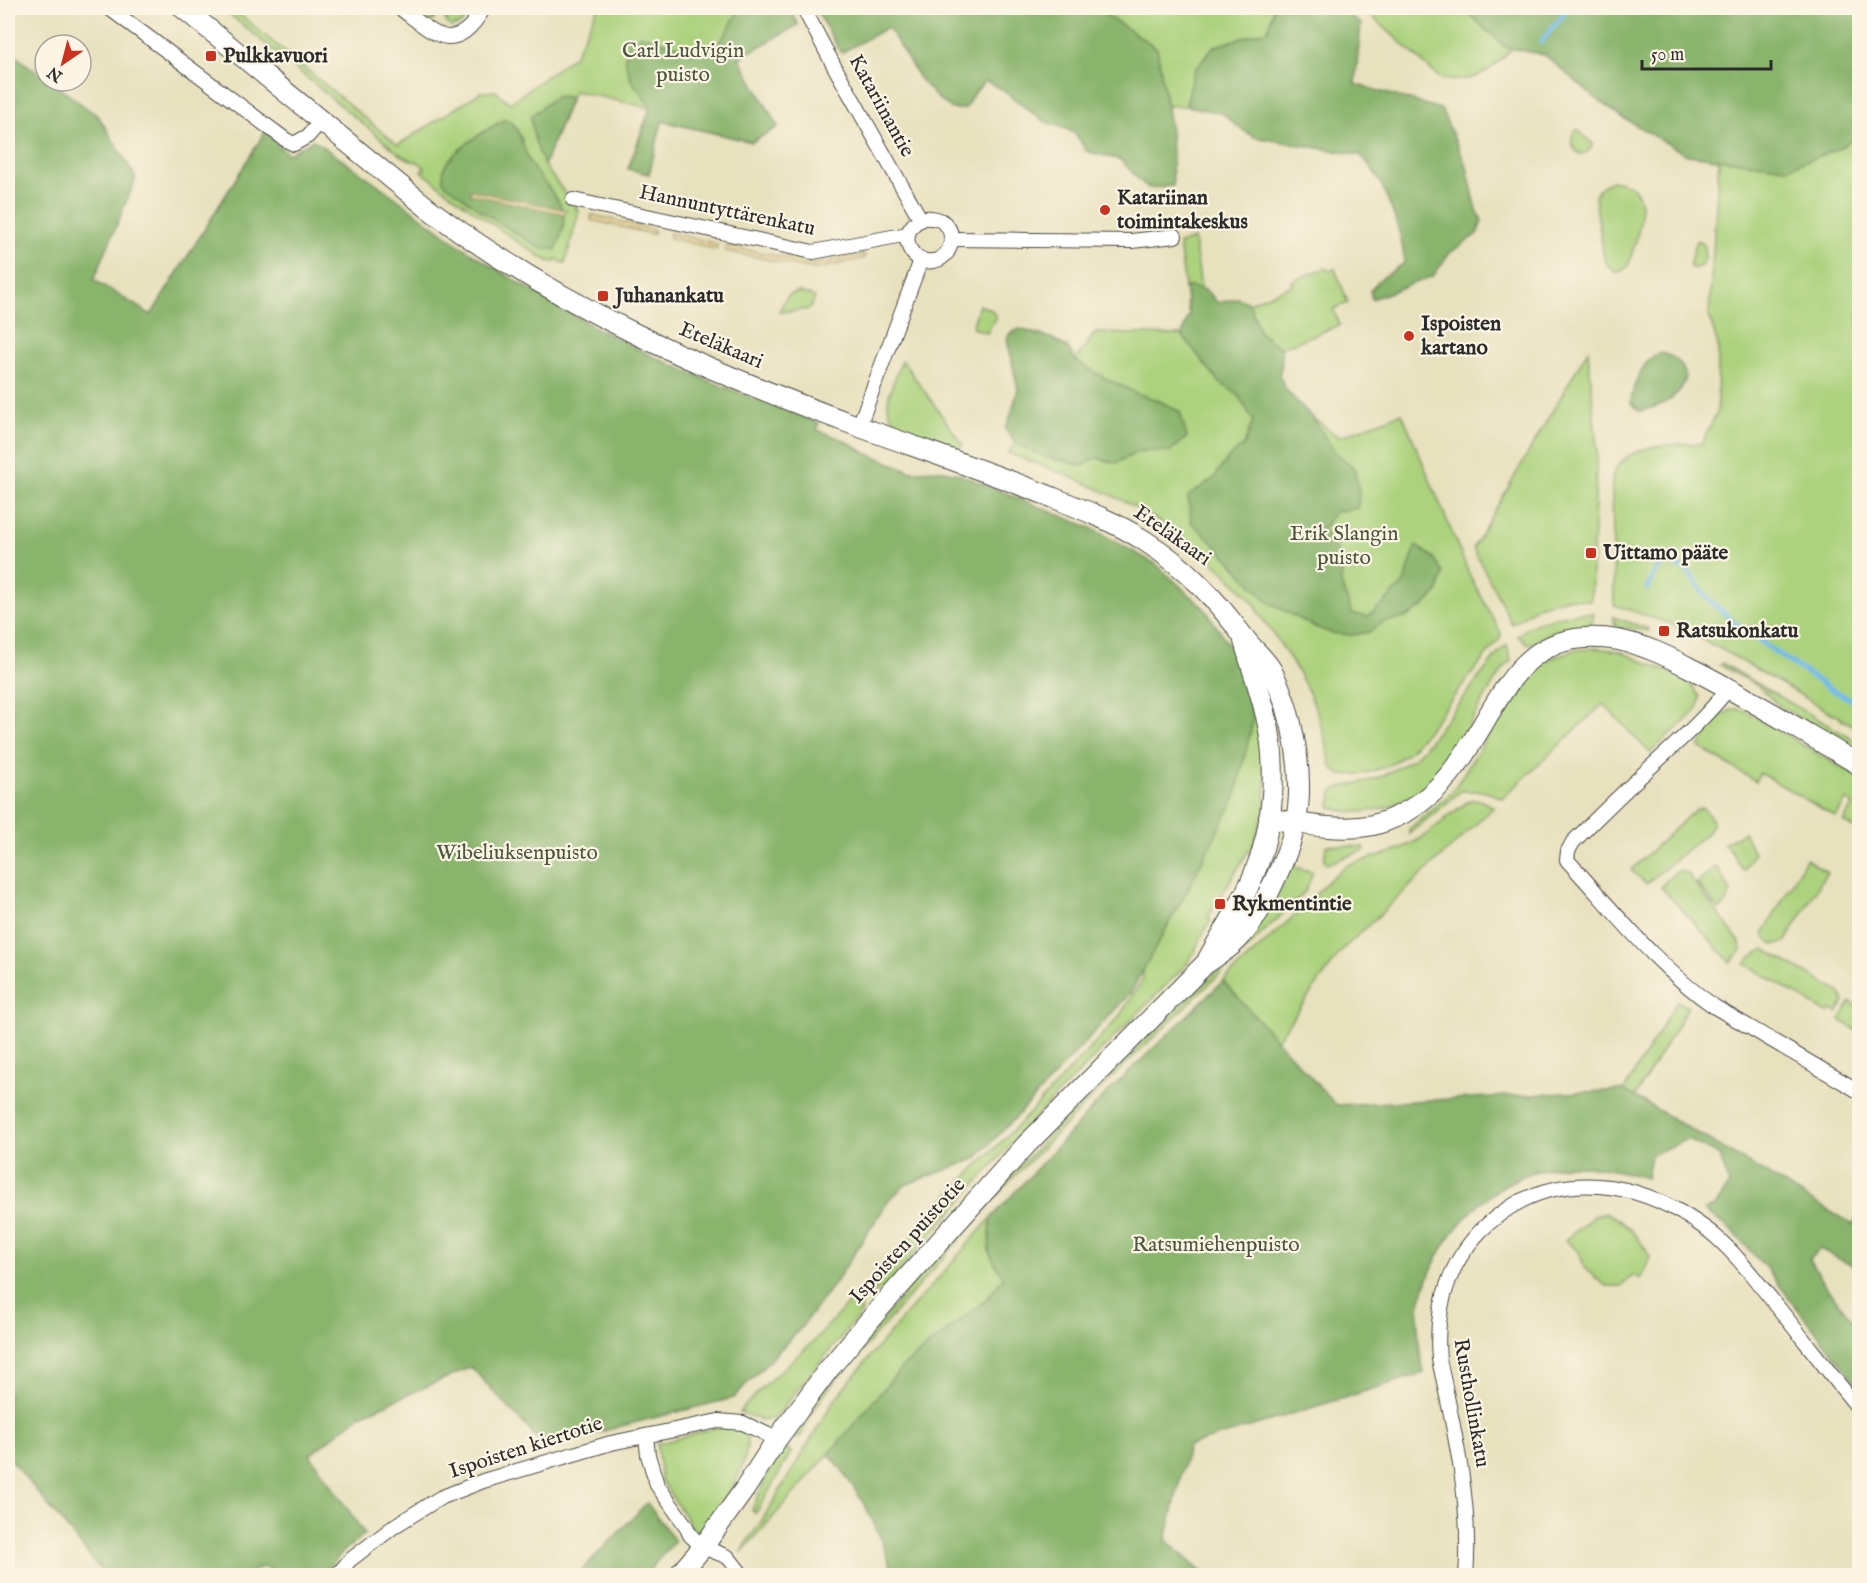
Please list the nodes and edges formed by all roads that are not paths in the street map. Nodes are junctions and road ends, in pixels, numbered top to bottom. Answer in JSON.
{"nodes":[{"id":1,"x":109,"y":8,"type":"edge"},
{"id":2,"x":183,"y":8,"type":"edge"},
{"id":3,"x":400,"y":8,"type":"edge"},
{"id":4,"x":484,"y":8,"type":"edge"},
{"id":5,"x":806,"y":13,"type":"dead end"},
{"id":6,"x":321,"y":121,"type":"junction"},
{"id":7,"x":573,"y":200,"type":"dead end"},
{"id":8,"x":921,"y":220,"type":"junction"},
{"id":9,"x":908,"y":234,"type":"junction"},
{"id":10,"x":1174,"y":236,"type":"dead end"},
{"id":11,"x":952,"y":238,"type":"junction"},
{"id":12,"x":921,"y":260,"type":"junction"},
{"id":13,"x":859,"y":426,"type":"junction"},
{"id":14,"x":1244,"y":638,"type":"junction"},
{"id":15,"x":1730,"y":688,"type":"junction"},
{"id":16,"x":1860,"y":765,"type":"edge"},
{"id":17,"x":1269,"y":818,"type":"junction"},
{"id":18,"x":1296,"y":823,"type":"junction"},
{"id":19,"x":1205,"y":964,"type":"junction"},
{"id":20,"x":1860,"y":1092,"type":"edge"},
{"id":21,"x":1860,"y":1410,"type":"edge"},
{"id":22,"x":646,"y":1436,"type":"junction"},
{"id":23,"x":777,"y":1439,"type":"junction"},
{"id":24,"x":703,"y":1547,"type":"junction"},
{"id":25,"x":336,"y":1575,"type":"edge"},
{"id":26,"x":678,"y":1575,"type":"edge"},
{"id":27,"x":742,"y":1575,"type":"edge"},
{"id":28,"x":1466,"y":1575,"type":"edge"}],
"edges":[{"from":1,"to":6,"type":"street"},
{"from":2,"to":6,"type":"main road","name":"Eteläkaari"},
{"from":3,"to":4,"type":"street"},
{"from":5,"to":8,"type":"street","name":"Katariinantie"},
{"from":6,"to":13,"type":"main road","name":"Eteläkaari"},
{"from":7,"to":9,"type":"street","name":"Hannuntyttärenkatu"},
{"from":8,"to":9,"type":"street"},
{"from":8,"to":11,"type":"street"},
{"from":9,"to":12,"type":"street"},
{"from":10,"to":11,"type":"street"},
{"from":11,"to":12,"type":"street"},
{"from":12,"to":13,"type":"street"},
{"from":13,"to":14,"type":"main road","name":"Eteläkaari"},
{"from":14,"to":17,"type":"main road","name":"Eteläkaari"},
{"from":14,"to":18,"type":"main road","name":"Eteläkaari"},
{"from":15,"to":16,"type":"main road"},
{"from":15,"to":18,"type":"main road"},
{"from":15,"to":20,"type":"street"},
{"from":17,"to":18,"type":"main road"},
{"from":17,"to":19,"type":"main road","name":"Ispoisten puistotie"},
{"from":18,"to":19,"type":"main road","name":"Ispoisten puistotie"},
{"from":19,"to":23,"type":"main road","name":"Ispoisten puistotie"},
{"from":21,"to":28,"type":"street","name":"Rusthollinkatu"},
{"from":22,"to":23,"type":"street","name":"Ispoisten kiertotie"},
{"from":22,"to":24,"type":"street"},
{"from":22,"to":25,"type":"street","name":"Ispoisten kiertotie"},
{"from":23,"to":24,"type":"main road","name":"Ispoisten puistotie"},
{"from":24,"to":26,"type":"main road","name":"Ispoisten puistotie"},
{"from":24,"to":27,"type":"street"}]}
